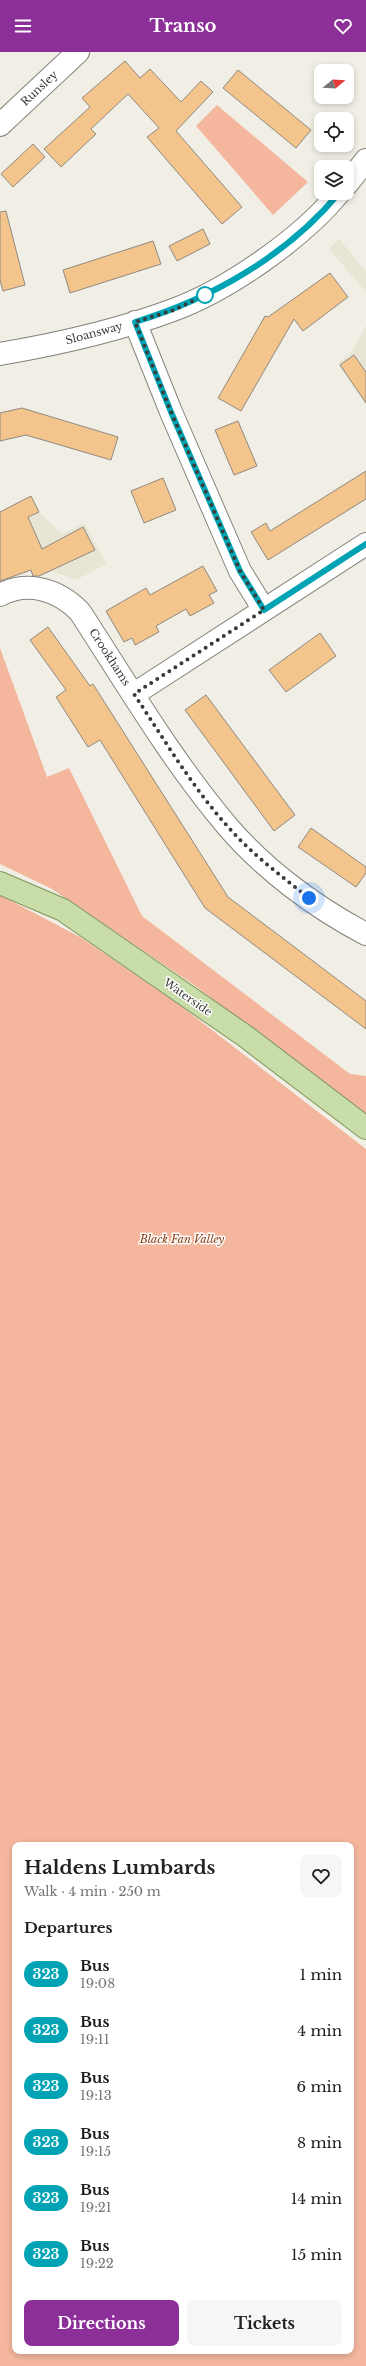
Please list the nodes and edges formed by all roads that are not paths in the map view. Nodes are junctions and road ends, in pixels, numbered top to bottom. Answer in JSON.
{"nodes":[{"id":1,"x":78,"y":52,"type":"edge"},
{"id":2,"x":0,"y":125,"type":"edge"},
{"id":3,"x":366,"y":160,"type":"edge"},
{"id":4,"x":354,"y":175,"type":"edge"},
{"id":5,"x":332,"y":200,"type":"edge"},
{"id":6,"x":135,"y":322,"type":"junction"},
{"id":7,"x":0,"y":354,"type":"edge"},
{"id":8,"x":366,"y":544,"type":"edge"},
{"id":9,"x":0,"y":595,"type":"edge"},
{"id":10,"x":264,"y":610,"type":"junction"},
{"id":11,"x":134,"y":694,"type":"junction"},
{"id":12,"x":0,"y":882,"type":"edge"},
{"id":13,"x":366,"y":934,"type":"edge"},
{"id":14,"x":366,"y":1128,"type":"edge"}],
"edges":[{"from":1,"to":2,"type":"street","name":"Runsley"},
{"from":3,"to":4,"type":"street"},
{"from":5,"to":6,"type":"street","name":"Sloansway"},
{"from":6,"to":7,"type":"street","name":"Sloansway"},
{"from":6,"to":10,"type":"street"},
{"from":8,"to":10,"type":"street"},
{"from":9,"to":11,"type":"street","name":"Crookhams"},
{"from":10,"to":11,"type":"street"},
{"from":11,"to":13,"type":"street","name":"Crookhams"},
{"from":12,"to":14,"type":"main road","name":"Waterside"}]}
